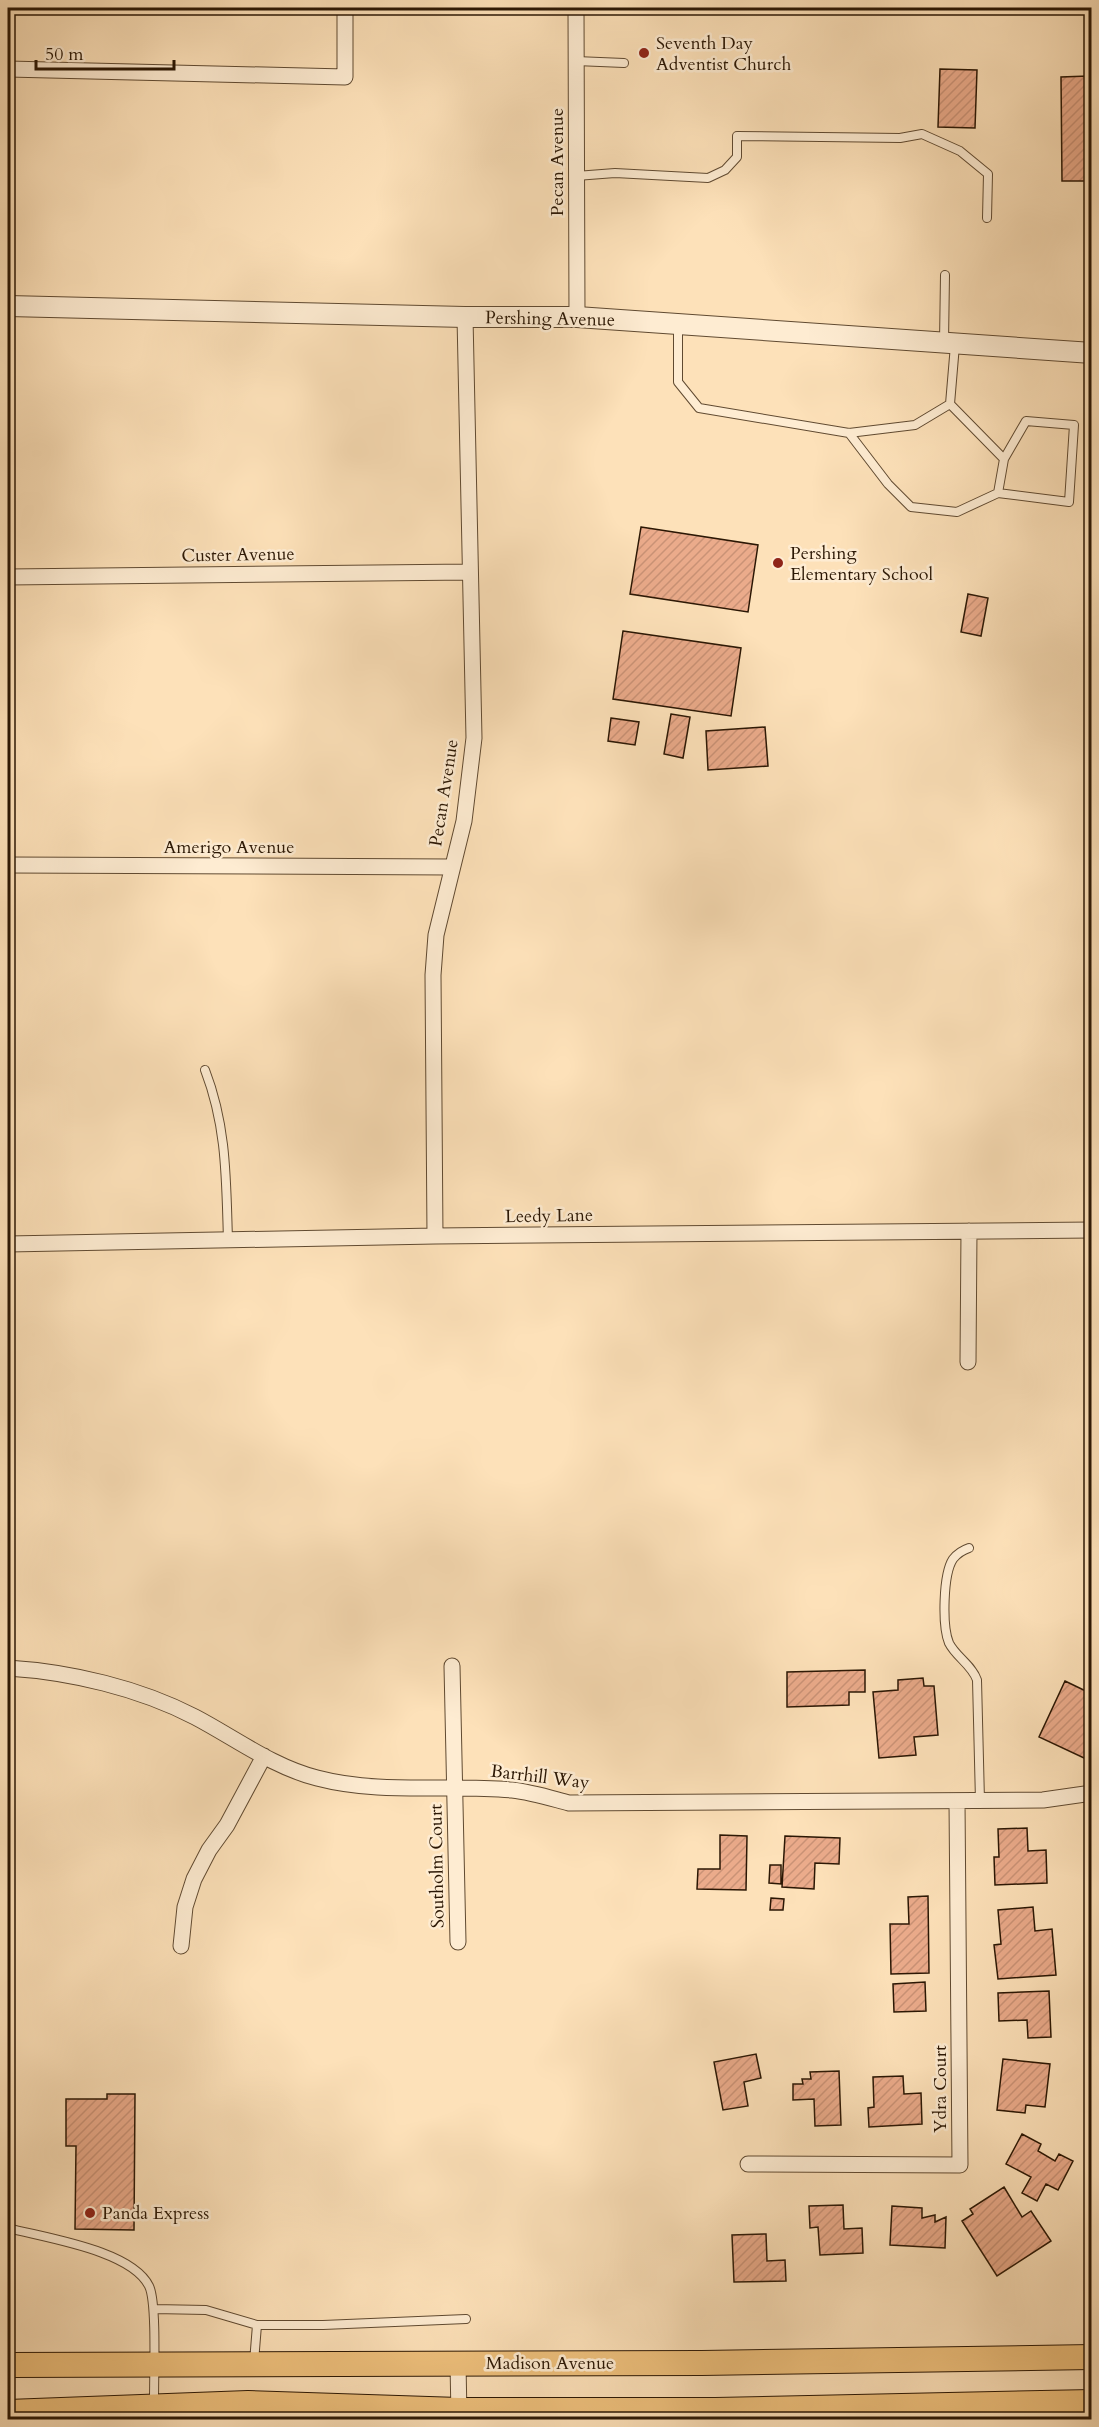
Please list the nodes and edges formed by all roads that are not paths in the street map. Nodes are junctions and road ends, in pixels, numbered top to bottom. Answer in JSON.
{"nodes":[{"id":1,"x":345,"y":8,"type":"edge"},
{"id":2,"x":576,"y":8,"type":"edge"},
{"id":3,"x":576,"y":61,"type":"junction"},
{"id":4,"x":624,"y":63,"type":"dead end"},
{"id":5,"x":8,"y":69,"type":"edge"},
{"id":6,"x":576,"y":176,"type":"junction"},
{"id":7,"x":987,"y":218,"type":"dead end"},
{"id":8,"x":945,"y":275,"type":"dead end"},
{"id":9,"x":8,"y":306,"type":"edge"},
{"id":10,"x":465,"y":317,"type":"junction"},
{"id":11,"x":577,"y":317,"type":"junction"},
{"id":12,"x":678,"y":324,"type":"junction"},
{"id":13,"x":949,"y":344,"type":"junction"},
{"id":14,"x":1092,"y":353,"type":"edge"},
{"id":15,"x":950,"y":404,"type":"junction"},
{"id":16,"x":849,"y":433,"type":"junction"},
{"id":17,"x":1004,"y":459,"type":"junction"},
{"id":18,"x":998,"y":493,"type":"junction"},
{"id":19,"x":470,"y":572,"type":"junction"},
{"id":20,"x":8,"y":577,"type":"edge"},
{"id":21,"x":8,"y":865,"type":"edge"},
{"id":22,"x":451,"y":867,"type":"junction"},
{"id":23,"x":205,"y":1070,"type":"dead end"},
{"id":24,"x":1092,"y":1230,"type":"edge"},
{"id":25,"x":969,"y":1231,"type":"junction"},
{"id":26,"x":435,"y":1236,"type":"junction"},
{"id":27,"x":228,"y":1240,"type":"junction"},
{"id":28,"x":8,"y":1244,"type":"edge"},
{"id":29,"x":968,"y":1362,"type":"dead end"},
{"id":30,"x":969,"y":1548,"type":"dead end"},
{"id":31,"x":452,"y":1666,"type":"dead end"},
{"id":32,"x":8,"y":1668,"type":"edge"},
{"id":33,"x":264,"y":1756,"type":"junction"},
{"id":34,"x":455,"y":1790,"type":"junction"},
{"id":35,"x":1092,"y":1793,"type":"edge"},
{"id":36,"x":957,"y":1801,"type":"junction"},
{"id":37,"x":980,"y":1801,"type":"junction"},
{"id":38,"x":458,"y":1942,"type":"dead end"},
{"id":39,"x":181,"y":1946,"type":"dead end"},
{"id":40,"x":748,"y":2164,"type":"dead end"},
{"id":41,"x":8,"y":2228,"type":"edge"},
{"id":42,"x":154,"y":2309,"type":"junction"},
{"id":43,"x":466,"y":2319,"type":"dead end"},
{"id":44,"x":257,"y":2325,"type":"junction"},
{"id":45,"x":1092,"y":2357,"type":"edge"},
{"id":46,"x":254,"y":2362,"type":"junction"},
{"id":47,"x":153,"y":2363,"type":"junction"},
{"id":48,"x":458,"y":2363,"type":"junction"},
{"id":49,"x":8,"y":2365,"type":"edge"},
{"id":50,"x":1092,"y":2402,"type":"edge"},
{"id":51,"x":8,"y":2412,"type":"edge"},
{"id":52,"x":154,"y":2412,"type":"edge"},
{"id":53,"x":459,"y":2415,"type":"edge"},
{"id":54,"x":715,"y":2415,"type":"edge"}],
"edges":[{"from":1,"to":5,"type":"street"},
{"from":2,"to":3,"type":"street","name":"Pecan Avenue"},
{"from":3,"to":4,"type":"lane"},
{"from":3,"to":6,"type":"street","name":"Pecan Avenue"},
{"from":6,"to":7,"type":"lane"},
{"from":6,"to":11,"type":"street","name":"Pecan Avenue"},
{"from":8,"to":13,"type":"lane"},
{"from":9,"to":10,"type":"street","name":"Pershing Avenue"},
{"from":10,"to":11,"type":"street","name":"Pershing Avenue"},
{"from":10,"to":19,"type":"street","name":"Pecan Avenue"},
{"from":11,"to":12,"type":"street","name":"Pershing Avenue"},
{"from":12,"to":13,"type":"street","name":"Pershing Avenue"},
{"from":12,"to":16,"type":"lane"},
{"from":13,"to":14,"type":"street","name":"Pershing Avenue"},
{"from":13,"to":15,"type":"lane"},
{"from":15,"to":16,"type":"lane"},
{"from":15,"to":17,"type":"lane"},
{"from":16,"to":18,"type":"lane"},
{"from":17,"to":18,"type":"lane"},
{"from":17,"to":18,"type":"lane"},
{"from":19,"to":20,"type":"street","name":"Custer Avenue"},
{"from":19,"to":22,"type":"street","name":"Pecan Avenue"},
{"from":21,"to":22,"type":"street","name":"Amerigo Avenue"},
{"from":22,"to":26,"type":"street","name":"Pecan Avenue"},
{"from":23,"to":27,"type":"lane"},
{"from":24,"to":25,"type":"street","name":"Leedy Lane"},
{"from":25,"to":26,"type":"street","name":"Leedy Lane"},
{"from":25,"to":29,"type":"street"},
{"from":26,"to":27,"type":"street","name":"Leedy Lane"},
{"from":27,"to":28,"type":"street","name":"Leedy Lane"},
{"from":30,"to":37,"type":"lane"},
{"from":31,"to":34,"type":"street","name":"Southolm Court"},
{"from":32,"to":33,"type":"street","name":"Barrhill Way"},
{"from":33,"to":34,"type":"street","name":"Barrhill Way"},
{"from":33,"to":39,"type":"street"},
{"from":34,"to":36,"type":"street","name":"Barrhill Way"},
{"from":34,"to":38,"type":"street","name":"Southolm Court"},
{"from":35,"to":37,"type":"street","name":"Barrhill Way"},
{"from":36,"to":37,"type":"street","name":"Barrhill Way"},
{"from":36,"to":40,"type":"street","name":"Ydra Court"},
{"from":41,"to":42,"type":"lane"},
{"from":42,"to":44,"type":"lane"},
{"from":42,"to":47,"type":"lane"},
{"from":43,"to":44,"type":"lane"},
{"from":44,"to":46,"type":"lane"},
{"from":45,"to":48,"type":"main road","name":"Madison Avenue"},
{"from":46,"to":47,"type":"main road","name":"Madison Avenue"},
{"from":46,"to":48,"type":"main road","name":"Madison Avenue"},
{"from":47,"to":49,"type":"main road","name":"Madison Avenue"},
{"from":47,"to":52,"type":"lane"},
{"from":48,"to":53,"type":"street"},
{"from":50,"to":54,"type":"main road"},
{"from":51,"to":52,"type":"main road"},
{"from":52,"to":53,"type":"main road"},
{"from":53,"to":54,"type":"main road"}]}
